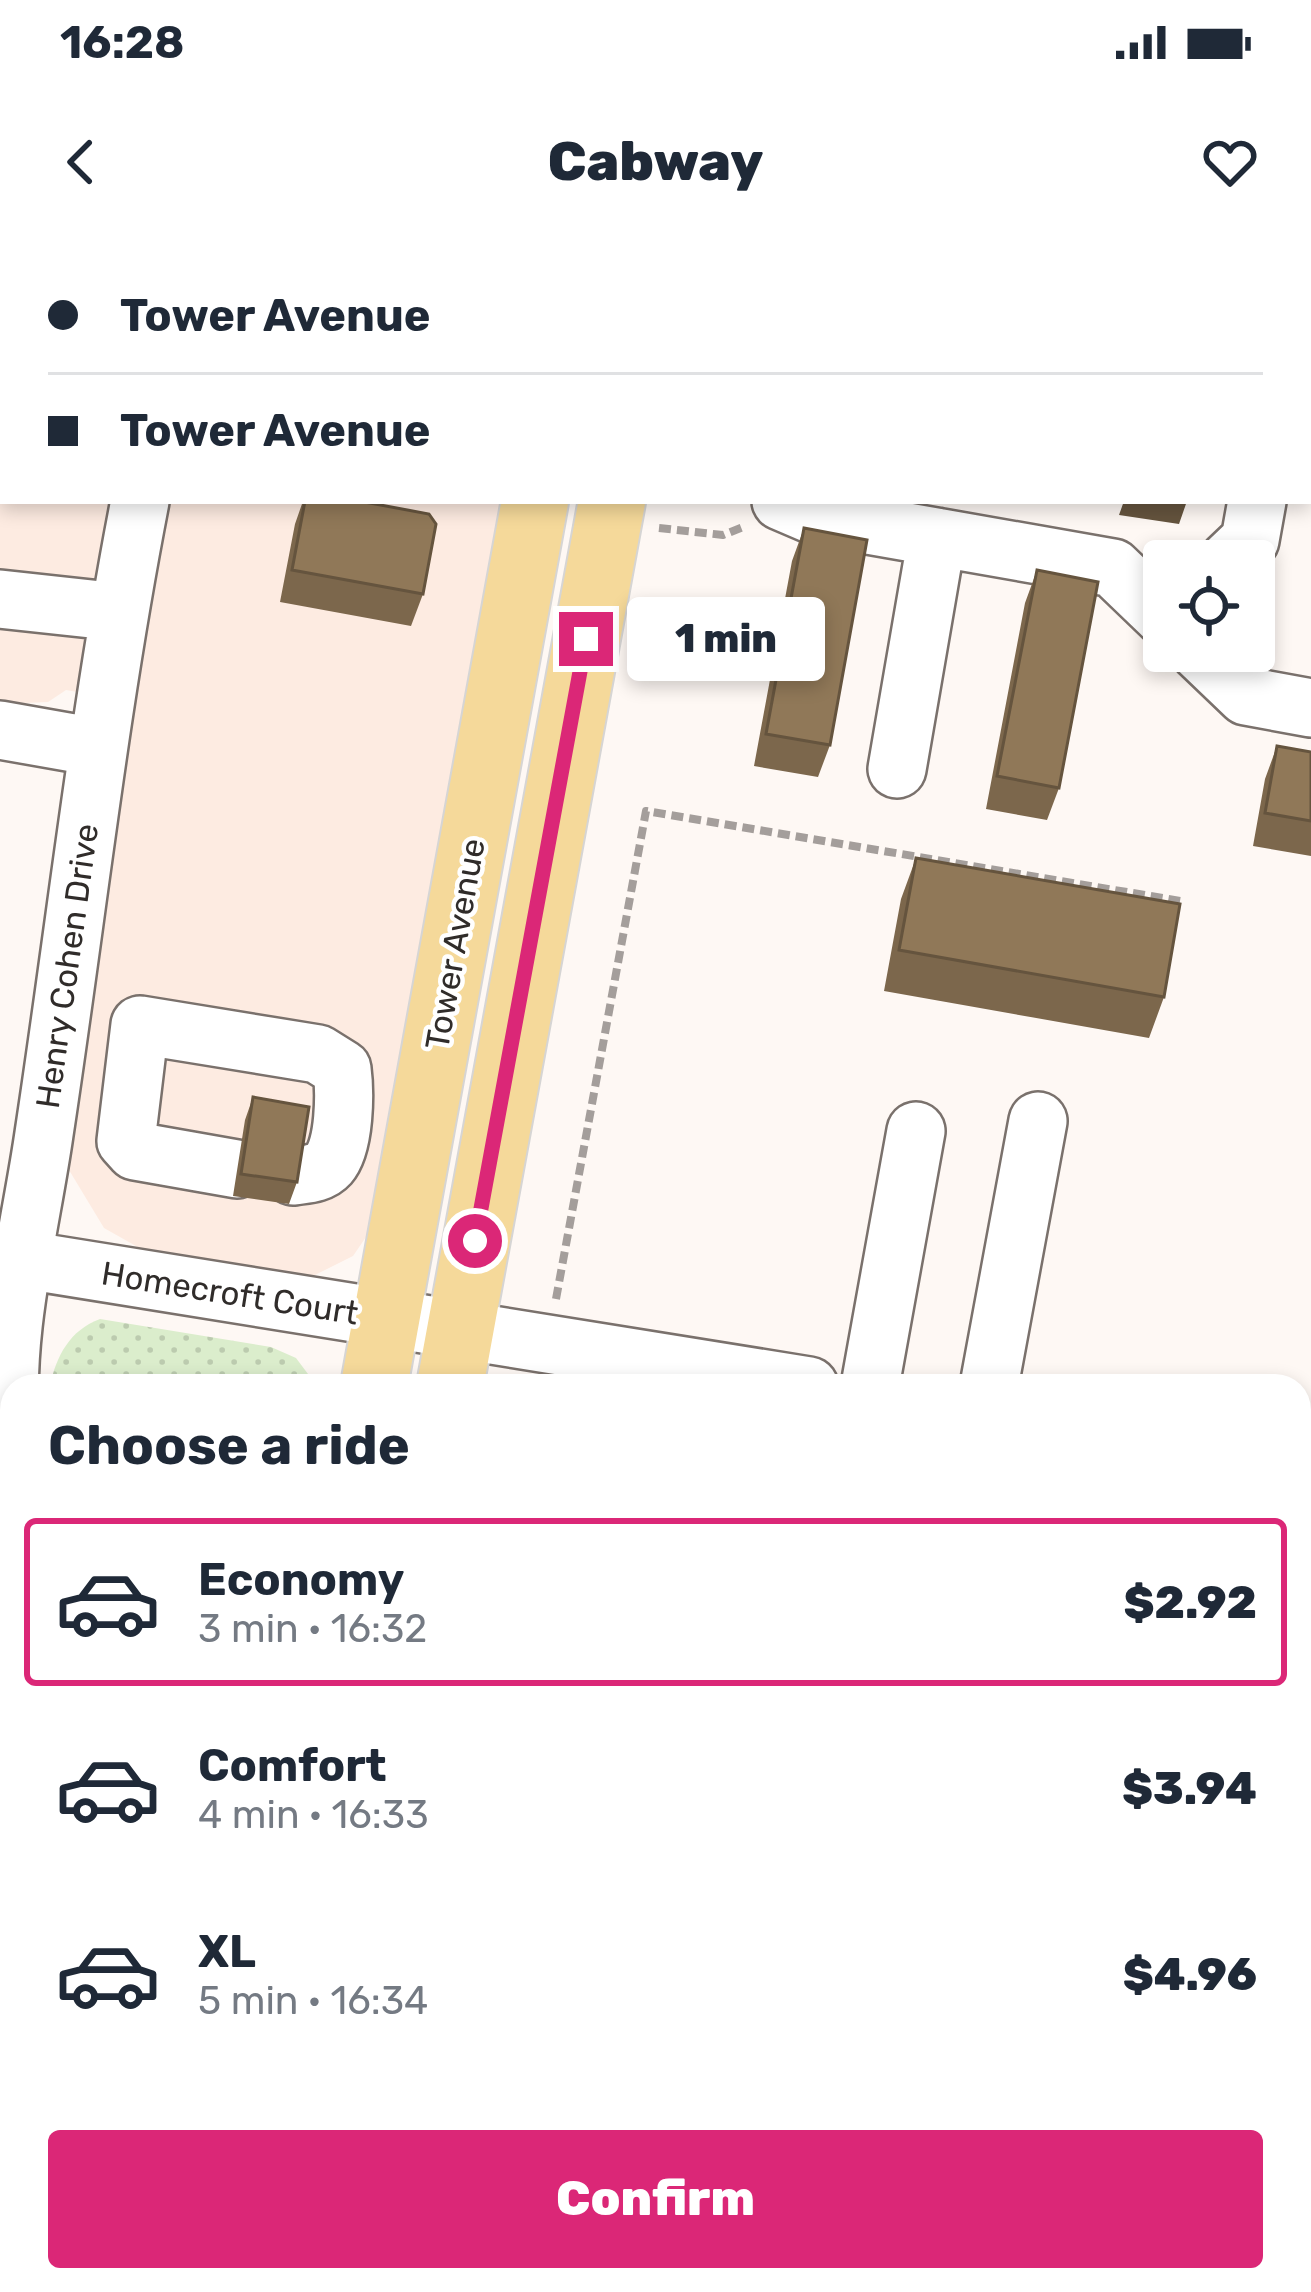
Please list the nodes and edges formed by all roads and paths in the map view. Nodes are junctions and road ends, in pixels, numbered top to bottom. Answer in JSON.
{"nodes":[{"id":1,"x":139,"y":504,"type":"edge"},
{"id":2,"x":534,"y":504,"type":"edge"},
{"id":3,"x":1257,"y":504,"type":"edge"},
{"id":4,"x":768,"y":509,"type":"edge"},
{"id":5,"x":628,"y":513,"type":"edge"},
{"id":6,"x":937,"y":537,"type":"junction"},
{"id":7,"x":1250,"y":540,"type":"edge"},
{"id":8,"x":7,"y":597,"type":"edge"},
{"id":9,"x":1143,"y":597,"type":"edge"},
{"id":10,"x":119,"y":612,"type":"junction"},
{"id":11,"x":1221,"y":672,"type":"edge"},
{"id":12,"x":1311,"y":708,"type":"edge"},
{"id":13,"x":0,"y":730,"type":"edge"},
{"id":14,"x":96,"y":747,"type":"junction"},
{"id":15,"x":897,"y":769,"type":"dead end"},
{"id":16,"x":1180,"y":901,"type":"edge"},
{"id":17,"x":61,"y":1011,"type":"junction"},
{"id":18,"x":140,"y":1025,"type":"junction"},
{"id":19,"x":1038,"y":1121,"type":"dead end"},
{"id":20,"x":916,"y":1132,"type":"dead end"},
{"id":21,"x":237,"y":1169,"type":"edge"},
{"id":22,"x":293,"y":1176,"type":"edge"},
{"id":23,"x":12,"y":1258,"type":"edge"},
{"id":24,"x":555,"y":1306,"type":"dead end"},
{"id":25,"x":386,"y":1318,"type":"junction"},
{"id":26,"x":455,"y":1358,"type":"edge"},
{"id":27,"x":9,"y":1374,"type":"edge"},
{"id":28,"x":376,"y":1374,"type":"edge"},
{"id":29,"x":657,"y":1374,"type":"edge"},
{"id":30,"x":872,"y":1374,"type":"edge"},
{"id":31,"x":991,"y":1374,"type":"edge"}],
"edges":[{"from":1,"to":10,"type":"street","name":"Henry Cohen Drive"},
{"from":2,"to":25,"type":"main road","name":"Tower Avenue"},
{"from":3,"to":7,"type":"street"},
{"from":4,"to":5,"type":"path"},
{"from":4,"to":6,"type":"street"},
{"from":5,"to":26,"type":"main road"},
{"from":6,"to":9,"type":"street"},
{"from":6,"to":15,"type":"street"},
{"from":8,"to":10,"type":"street"},
{"from":10,"to":14,"type":"street","name":"Henry Cohen Drive"},
{"from":11,"to":12,"type":"street"},
{"from":13,"to":14,"type":"street"},
{"from":14,"to":17,"type":"street","name":"Henry Cohen Drive"},
{"from":16,"to":24,"type":"path"},
{"from":17,"to":18,"type":"street"},
{"from":17,"to":23,"type":"street","name":"Henry Cohen Drive"},
{"from":18,"to":21,"type":"street"},
{"from":18,"to":22,"type":"street"},
{"from":19,"to":31,"type":"street"},
{"from":20,"to":30,"type":"street"},
{"from":23,"to":25,"type":"street","name":"Homecroft Court"},
{"from":23,"to":27,"type":"street","name":"Henry Cohen Drive"},
{"from":25,"to":26,"type":"street","name":"Homecroft Court"},
{"from":25,"to":28,"type":"main road","name":"Tower Avenue"},
{"from":26,"to":29,"type":"street","name":"Homecroft Court"}]}
